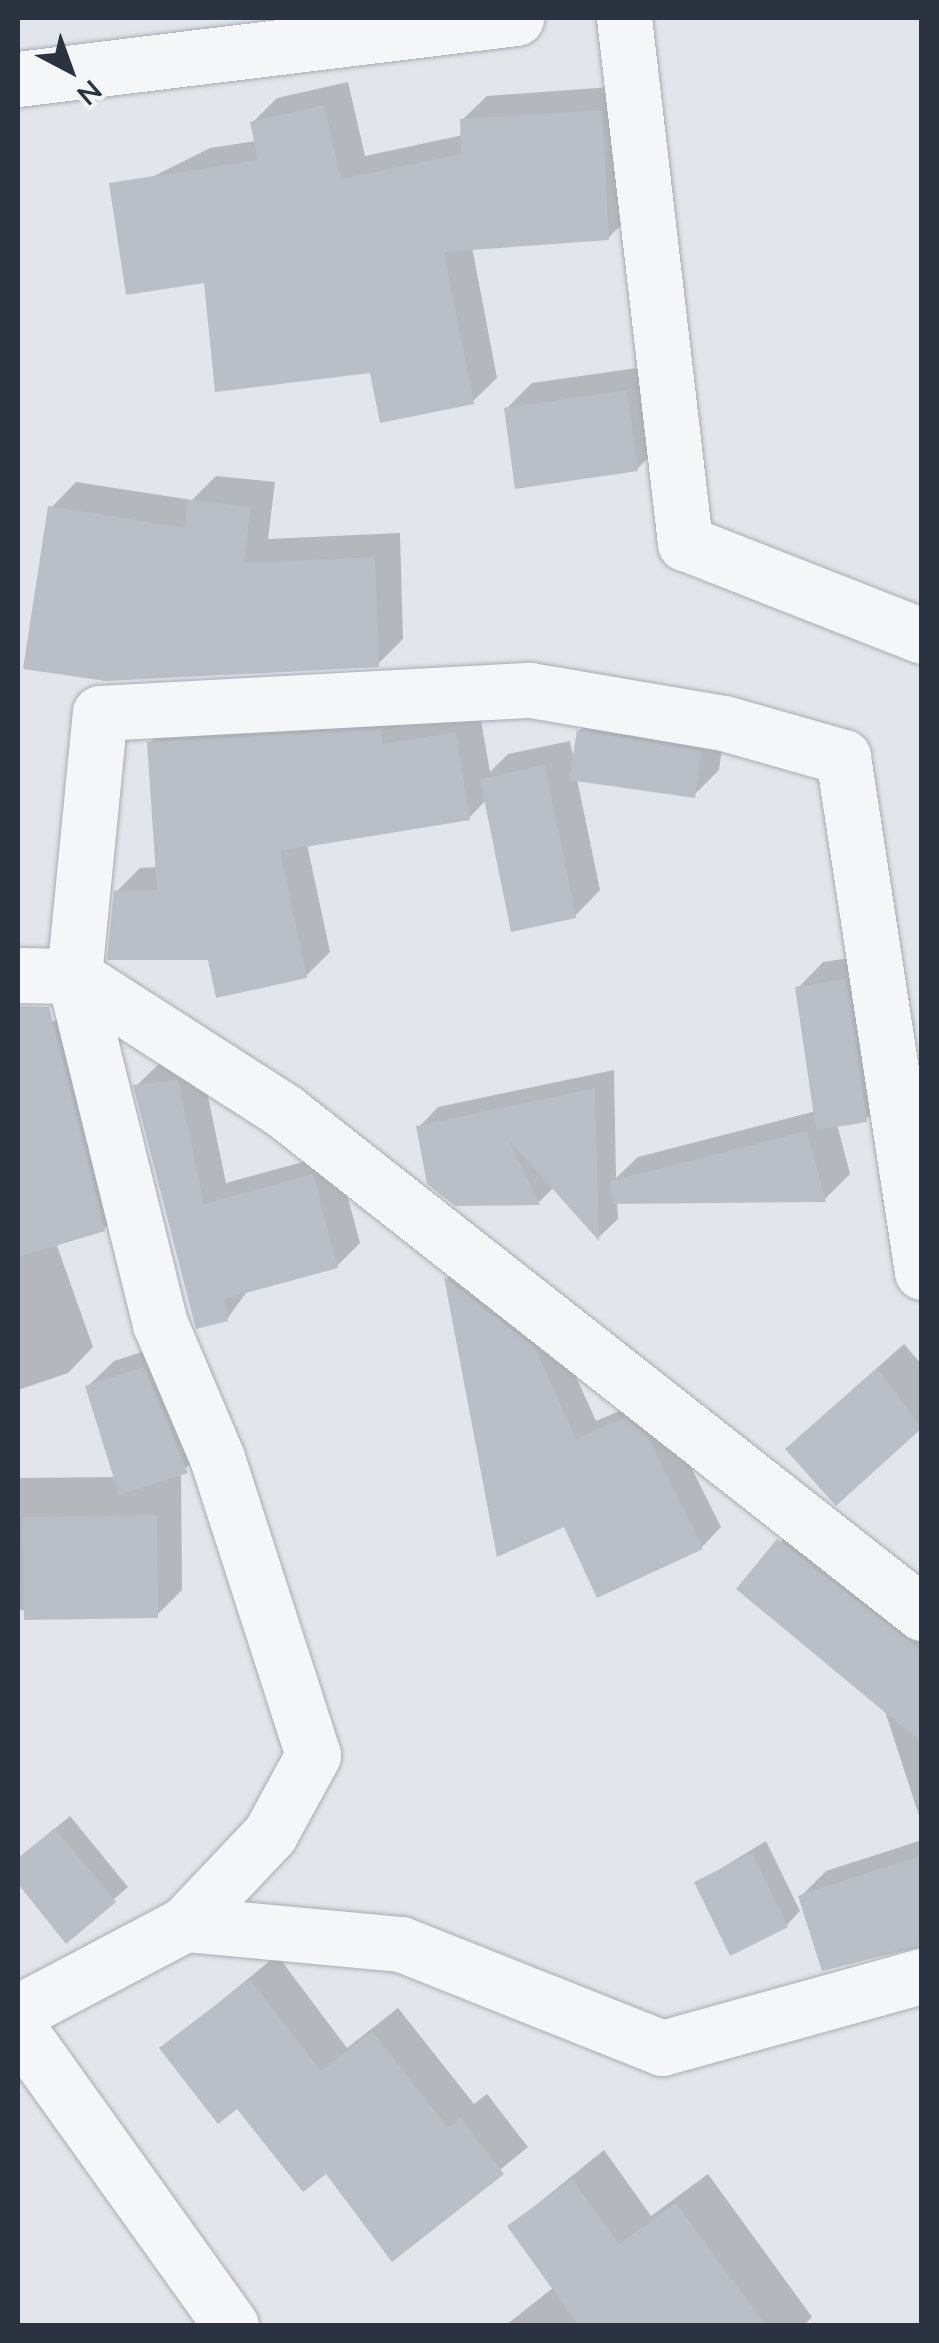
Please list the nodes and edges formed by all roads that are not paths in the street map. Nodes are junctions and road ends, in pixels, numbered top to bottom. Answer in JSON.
{"nodes":[{"id":1,"x":516,"y":18,"type":"edge"},
{"id":2,"x":624,"y":18,"type":"edge"},
{"id":3,"x":18,"y":79,"type":"edge"},
{"id":4,"x":922,"y":636,"type":"edge"},
{"id":5,"x":18,"y":976,"type":"edge"},
{"id":6,"x":74,"y":976,"type":"junction"},
{"id":7,"x":922,"y":1272,"type":"edge"},
{"id":8,"x":922,"y":1613,"type":"edge"},
{"id":9,"x":186,"y":1924,"type":"junction"},
{"id":10,"x":922,"y":1976,"type":"edge"},
{"id":11,"x":18,"y":2012,"type":"edge"},
{"id":12,"x":18,"y":2028,"type":"edge"},
{"id":13,"x":231,"y":2326,"type":"edge"}],
"edges":[{"from":1,"to":3,"type":"street"},
{"from":2,"to":4,"type":"street"},
{"from":5,"to":6,"type":"street"},
{"from":6,"to":7,"type":"street"},
{"from":6,"to":8,"type":"street"},
{"from":6,"to":9,"type":"street"},
{"from":9,"to":10,"type":"street"},
{"from":9,"to":11,"type":"street"},
{"from":12,"to":13,"type":"street"}]}
